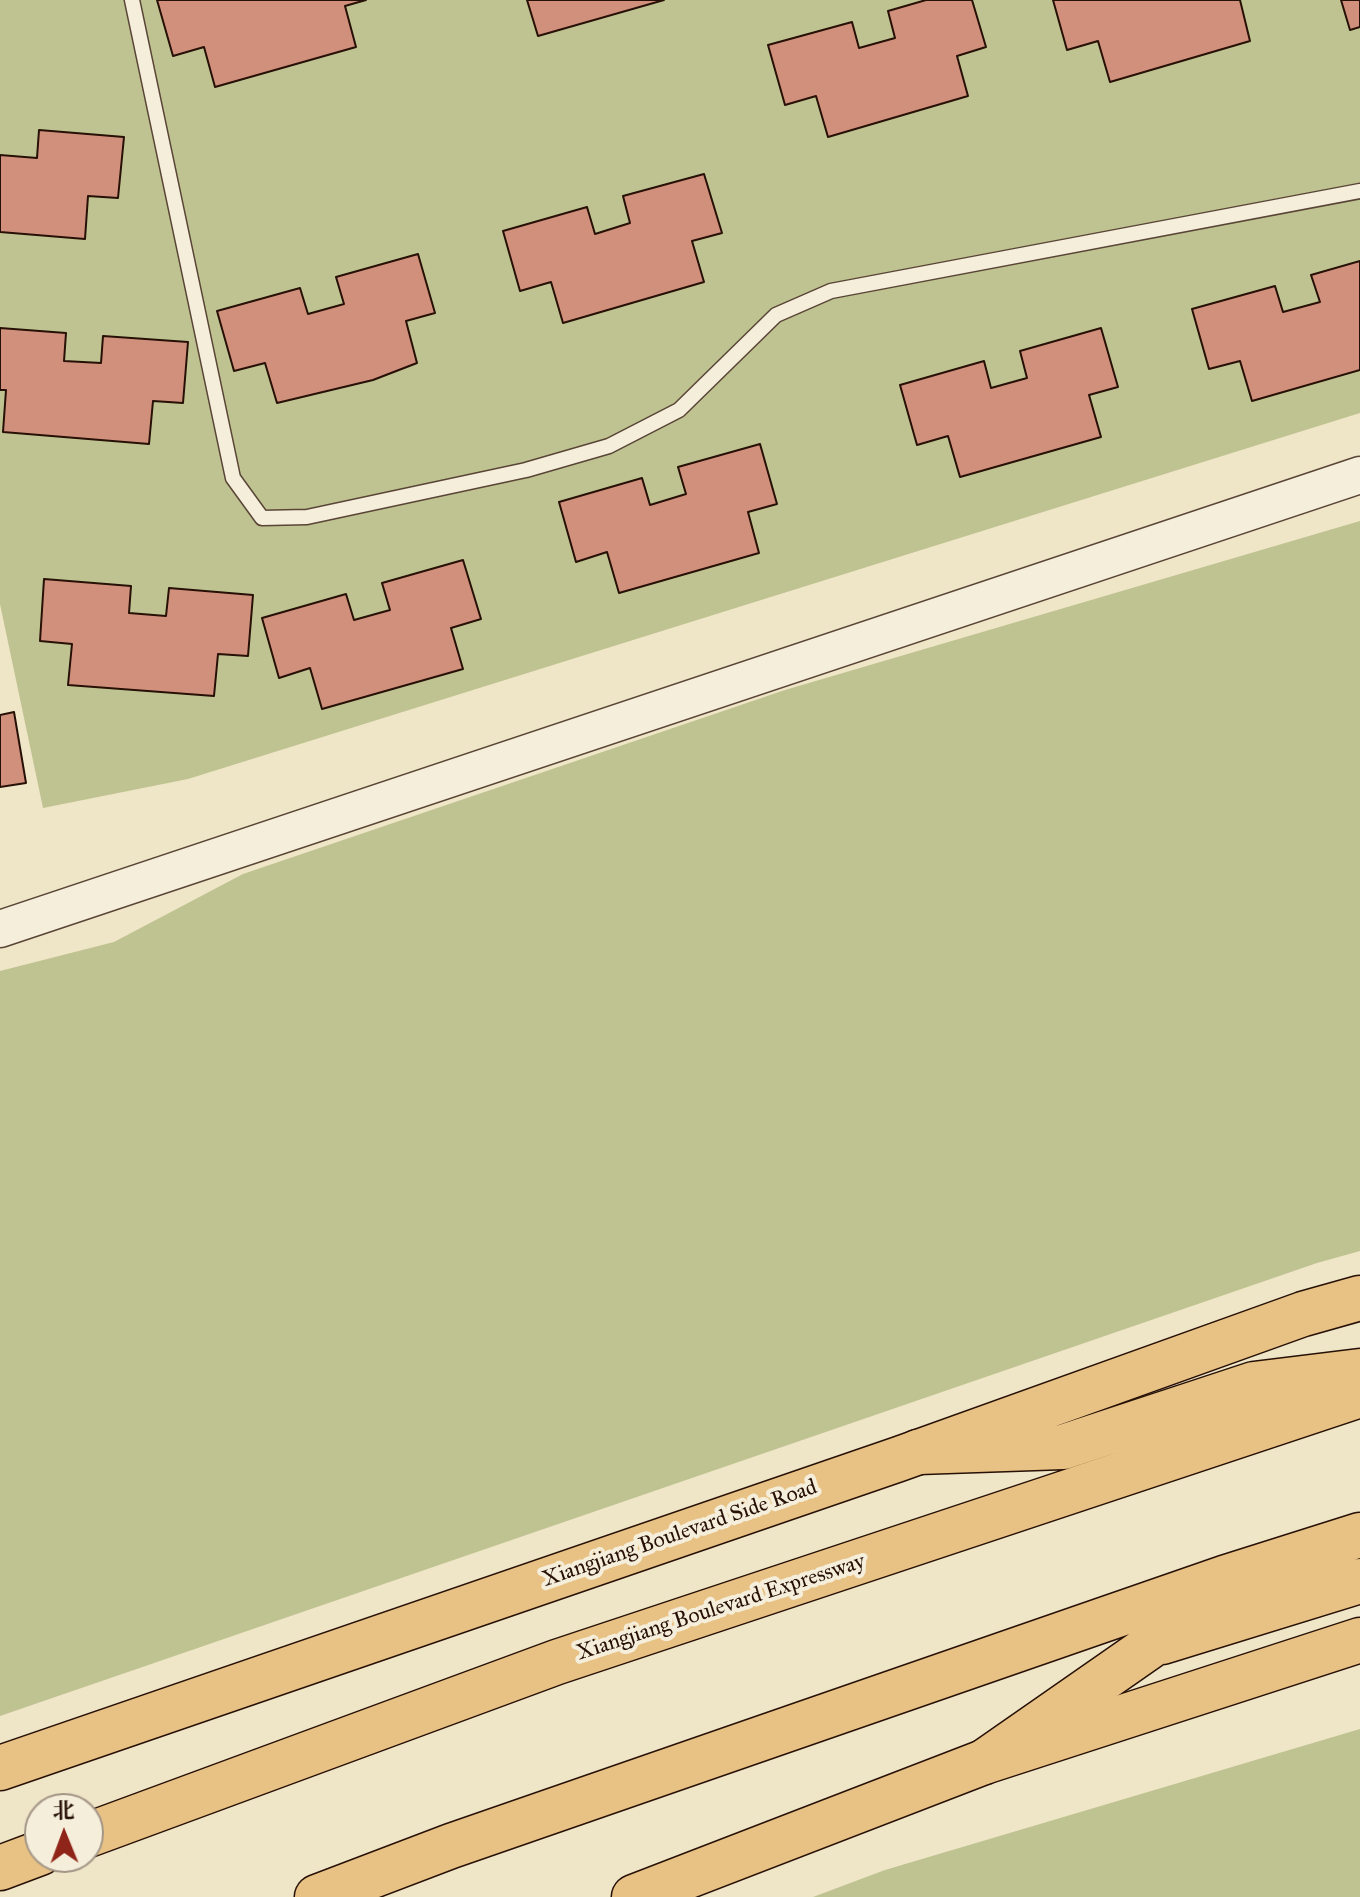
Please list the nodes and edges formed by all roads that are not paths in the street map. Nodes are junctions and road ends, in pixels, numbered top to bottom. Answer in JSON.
{"nodes":[{"id":1,"x":132,"y":0,"type":"edge"},
{"id":2,"x":1360,"y":191,"type":"edge"},
{"id":3,"x":1360,"y":475,"type":"edge"},
{"id":4,"x":0,"y":929,"type":"edge"},
{"id":5,"x":1360,"y":1298,"type":"edge"},
{"id":6,"x":1360,"y":1352,"type":"edge"},
{"id":7,"x":1360,"y":1371,"type":"edge"},
{"id":8,"x":1254,"y":1384,"type":"junction"},
{"id":9,"x":1360,"y":1395,"type":"edge"},
{"id":10,"x":918,"y":1452,"type":"junction"},
{"id":11,"x":1360,"y":1535,"type":"edge"},
{"id":12,"x":1224,"y":1578,"type":"junction"},
{"id":13,"x":1360,"y":1581,"type":"edge"},
{"id":14,"x":1360,"y":1640,"type":"edge"},
{"id":15,"x":1152,"y":1645,"type":"junction"},
{"id":16,"x":984,"y":1762,"type":"junction"},
{"id":17,"x":0,"y":1768,"type":"edge"},
{"id":18,"x":104,"y":1829,"type":"edge"},
{"id":19,"x":24,"y":1859,"type":"edge"},
{"id":20,"x":0,"y":1868,"type":"edge"},
{"id":21,"x":317,"y":1897,"type":"edge"},
{"id":22,"x":634,"y":1897,"type":"edge"}],
"edges":[{"from":1,"to":2,"type":"lane"},
{"from":3,"to":4,"type":"street"},
{"from":5,"to":10,"type":"main road","name":"Xiangjiang Boulevard Side Road"},
{"from":6,"to":8,"type":"main road"},
{"from":7,"to":8,"type":"main road"},
{"from":8,"to":10,"type":"main road"},
{"from":9,"to":18,"type":"main road","name":"Xiangjiang Boulevard Expressway"},
{"from":10,"to":17,"type":"main road","name":"Xiangjiang Boulevard Side Road"},
{"from":11,"to":12,"type":"main road"},
{"from":12,"to":15,"type":"main road"},
{"from":12,"to":21,"type":"main road"},
{"from":13,"to":15,"type":"main road"},
{"from":14,"to":16,"type":"main road"},
{"from":15,"to":16,"type":"main road"},
{"from":16,"to":22,"type":"main road"},
{"from":19,"to":20,"type":"main road"}]}
